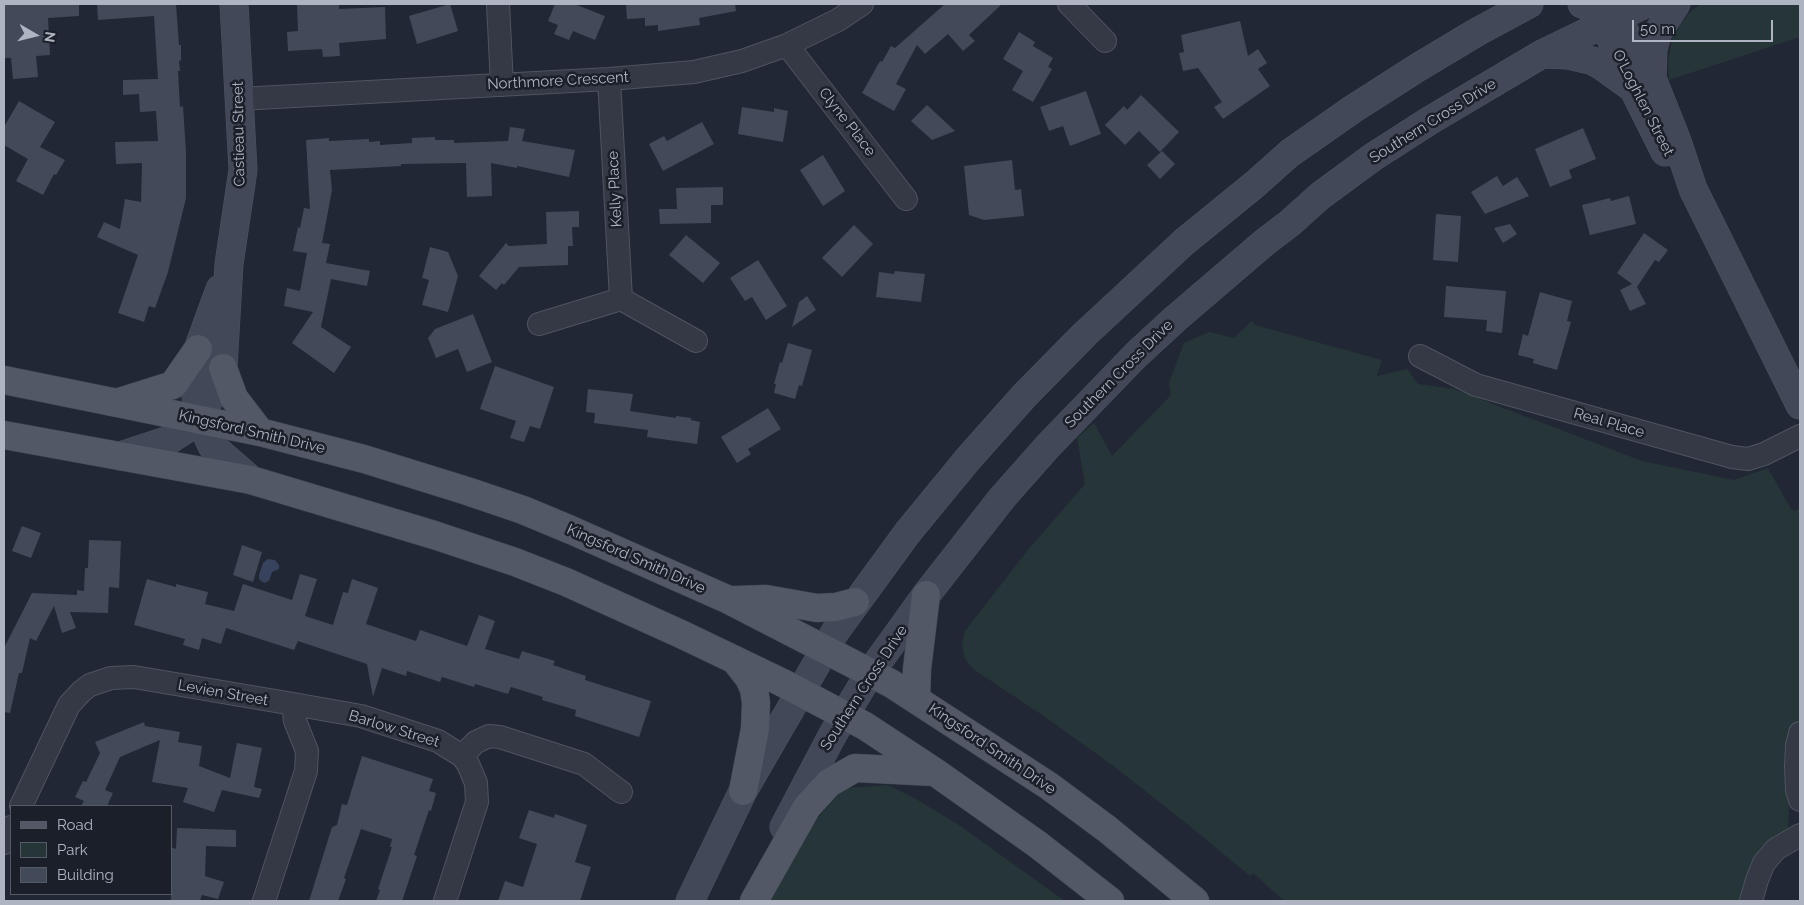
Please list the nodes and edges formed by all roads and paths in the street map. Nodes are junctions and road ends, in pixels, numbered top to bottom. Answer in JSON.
{"nodes":[{"id":1,"x":234,"y":4,"type":"edge"},
{"id":2,"x":498,"y":4,"type":"edge"},
{"id":3,"x":862,"y":4,"type":"edge"},
{"id":4,"x":1069,"y":4,"type":"edge"},
{"id":5,"x":1529,"y":4,"type":"edge"},
{"id":6,"x":1582,"y":4,"type":"edge"},
{"id":7,"x":1645,"y":4,"type":"edge"},
{"id":8,"x":1676,"y":4,"type":"edge"},
{"id":9,"x":1611,"y":12,"type":"edge"},
{"id":10,"x":1105,"y":41,"type":"dead end"},
{"id":11,"x":787,"y":45,"type":"junction"},
{"id":12,"x":1542,"y":54,"type":"junction"},
{"id":13,"x":609,"y":79,"type":"junction"},
{"id":14,"x":1642,"y":83,"type":"junction"},
{"id":15,"x":502,"y":85,"type":"junction"},
{"id":16,"x":239,"y":99,"type":"junction"},
{"id":17,"x":906,"y":199,"type":"dead end"},
{"id":18,"x":229,"y":264,"type":"junction"},
{"id":19,"x":621,"y":299,"type":"junction"},
{"id":20,"x":538,"y":324,"type":"dead end"},
{"id":21,"x":696,"y":341,"type":"dead end"},
{"id":22,"x":198,"y":349,"type":"junction"},
{"id":23,"x":1420,"y":356,"type":"dead end"},
{"id":24,"x":223,"y":368,"type":"junction"},
{"id":25,"x":4,"y":380,"type":"edge"},
{"id":26,"x":117,"y":402,"type":"junction"},
{"id":27,"x":1800,"y":406,"type":"edge"},
{"id":28,"x":200,"y":420,"type":"junction"},
{"id":29,"x":260,"y":432,"type":"junction"},
{"id":30,"x":4,"y":435,"type":"edge"},
{"id":31,"x":1800,"y":436,"type":"edge"},
{"id":32,"x":120,"y":456,"type":"junction"},
{"id":33,"x":251,"y":480,"type":"junction"},
{"id":34,"x":926,"y":595,"type":"junction"},
{"id":35,"x":729,"y":600,"type":"junction"},
{"id":36,"x":855,"y":602,"type":"junction"},
{"id":37,"x":824,"y":649,"type":"junction"},
{"id":38,"x":735,"y":660,"type":"junction"},
{"id":39,"x":870,"y":673,"type":"junction"},
{"id":40,"x":800,"y":692,"type":"junction"},
{"id":41,"x":916,"y":698,"type":"junction"},
{"id":42,"x":293,"y":704,"type":"junction"},
{"id":43,"x":844,"y":715,"type":"junction"},
{"id":44,"x":1800,"y":733,"type":"edge"},
{"id":45,"x":462,"y":756,"type":"junction"},
{"id":46,"x":935,"y":772,"type":"junction"},
{"id":47,"x":743,"y":791,"type":"junction"},
{"id":48,"x":621,"y":792,"type":"dead end"},
{"id":49,"x":1800,"y":800,"type":"edge"},
{"id":50,"x":21,"y":805,"type":"edge"},
{"id":51,"x":10,"y":829,"type":"edge"},
{"id":52,"x":1800,"y":835,"type":"edge"},
{"id":53,"x":4,"y":843,"type":"edge"},
{"id":54,"x":264,"y":901,"type":"edge"},
{"id":55,"x":445,"y":901,"type":"edge"},
{"id":56,"x":690,"y":901,"type":"edge"},
{"id":57,"x":752,"y":901,"type":"edge"},
{"id":58,"x":1110,"y":901,"type":"edge"},
{"id":59,"x":1195,"y":901,"type":"edge"},
{"id":60,"x":1751,"y":901,"type":"edge"}],
"edges":[{"from":1,"to":16,"type":"main road","name":"Castieau Street"},
{"from":2,"to":15,"type":"street"},
{"from":3,"to":11,"type":"street","name":"Northmore Crescent"},
{"from":4,"to":10,"type":"street"},
{"from":5,"to":36,"type":"main road"},
{"from":6,"to":9,"type":"main road"},
{"from":7,"to":9,"type":"main road","name":"Southern Cross Drive"},
{"from":8,"to":14,"type":"main road"},
{"from":9,"to":12,"type":"main road","name":"Southern Cross Drive"},
{"from":9,"to":14,"type":"main road","name":"O'Loghlen Street"},
{"from":11,"to":13,"type":"street","name":"Northmore Crescent"},
{"from":11,"to":17,"type":"street","name":"Clyne Place"},
{"from":12,"to":14,"type":"main road"},
{"from":12,"to":34,"type":"main road","name":"Southern Cross Drive"},
{"from":13,"to":15,"type":"street","name":"Northmore Crescent"},
{"from":13,"to":19,"type":"street","name":"Kelly Place"},
{"from":14,"to":27,"type":"main road","name":"O'Loghlen Street"},
{"from":15,"to":16,"type":"street","name":"Northmore Crescent"},
{"from":16,"to":18,"type":"main road","name":"Castieau Street"},
{"from":18,"to":22,"type":"main road","name":"Castieau Street"},
{"from":18,"to":24,"type":"main road","name":"Castieau Street"},
{"from":19,"to":20,"type":"street"},
{"from":19,"to":21,"type":"street"},
{"from":22,"to":26,"type":"main road"},
{"from":22,"to":28,"type":"main road","name":"Castieau Street"},
{"from":23,"to":31,"type":"street","name":"Real Place"},
{"from":24,"to":28,"type":"main road","name":"Castieau Street"},
{"from":24,"to":29,"type":"main road"},
{"from":25,"to":26,"type":"main road","name":"Kingsford Smith Drive"},
{"from":26,"to":28,"type":"main road","name":"Kingsford Smith Drive"},
{"from":28,"to":29,"type":"main road","name":"Kingsford Smith Drive"},
{"from":28,"to":32,"type":"main road"},
{"from":28,"to":33,"type":"main road","name":"Castieau Street"},
{"from":29,"to":35,"type":"main road","name":"Kingsford Smith Drive"},
{"from":30,"to":32,"type":"main road"},
{"from":32,"to":33,"type":"main road"},
{"from":33,"to":38,"type":"main road"},
{"from":34,"to":39,"type":"main road","name":"Southern Cross Drive"},
{"from":34,"to":41,"type":"main road"},
{"from":35,"to":36,"type":"main road"},
{"from":35,"to":37,"type":"main road","name":"Kingsford Smith Drive"},
{"from":36,"to":37,"type":"main road"},
{"from":37,"to":39,"type":"main road","name":"Kingsford Smith Drive"},
{"from":37,"to":40,"type":"main road"},
{"from":38,"to":40,"type":"main road"},
{"from":38,"to":47,"type":"main road"},
{"from":39,"to":41,"type":"main road","name":"Kingsford Smith Drive"},
{"from":39,"to":43,"type":"main road","name":"Southern Cross Drive"},
{"from":40,"to":43,"type":"main road"},
{"from":40,"to":47,"type":"main road"},
{"from":41,"to":59,"type":"main road","name":"Kingsford Smith Drive"},
{"from":42,"to":45,"type":"street","name":"Barlow Street"},
{"from":42,"to":50,"type":"street","name":"Levien Street"},
{"from":42,"to":54,"type":"street"},
{"from":43,"to":46,"type":"main road"},
{"from":43,"to":57,"type":"main road","name":"Southern Cross Drive"},
{"from":44,"to":49,"type":"street"},
{"from":45,"to":48,"type":"street"},
{"from":45,"to":55,"type":"street","name":"Barlow Street"},
{"from":46,"to":57,"type":"main road"},
{"from":46,"to":58,"type":"main road"},
{"from":47,"to":56,"type":"main road"},
{"from":51,"to":53,"type":"street"},
{"from":52,"to":60,"type":"street"}]}
